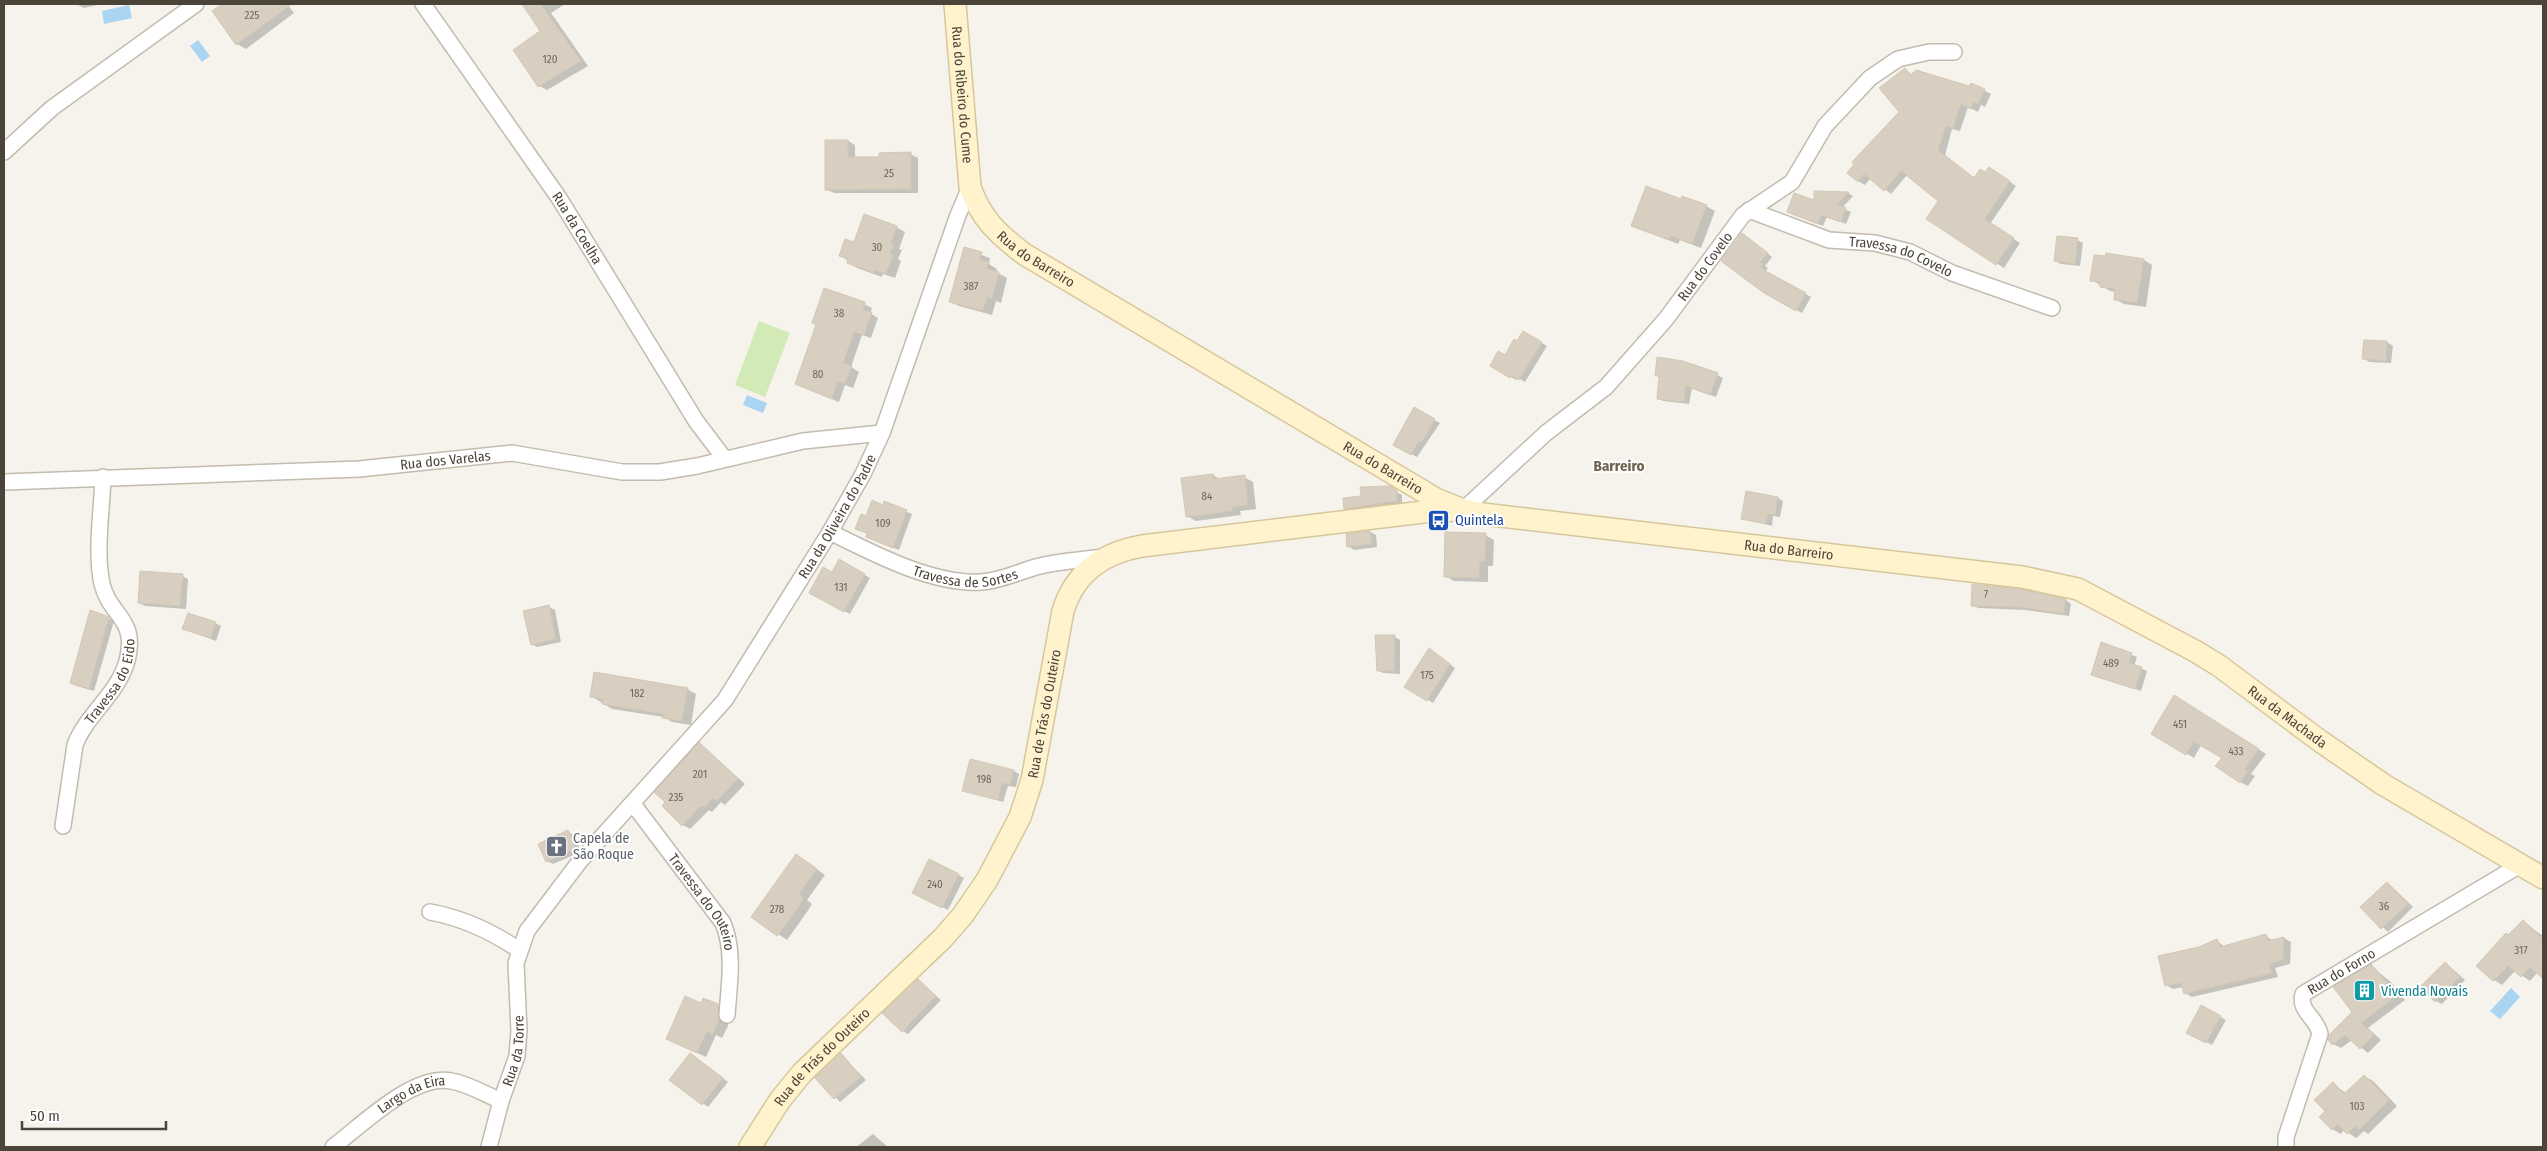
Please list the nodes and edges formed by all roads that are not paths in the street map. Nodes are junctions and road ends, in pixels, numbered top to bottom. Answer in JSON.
{"nodes":[{"id":1,"x":196,"y":4,"type":"edge"},
{"id":2,"x":423,"y":4,"type":"edge"},
{"id":3,"x":955,"y":4,"type":"edge"},
{"id":4,"x":1954,"y":52,"type":"dead end"},
{"id":5,"x":4,"y":152,"type":"edge"},
{"id":6,"x":970,"y":187,"type":"junction"},
{"id":7,"x":1749,"y":210,"type":"junction"},
{"id":8,"x":2052,"y":308,"type":"dead end"},
{"id":9,"x":882,"y":433,"type":"junction"},
{"id":10,"x":724,"y":458,"type":"junction"},
{"id":11,"x":103,"y":477,"type":"junction"},
{"id":12,"x":4,"y":482,"type":"edge"},
{"id":13,"x":1462,"y":510,"type":"junction"},
{"id":14,"x":830,"y":532,"type":"junction"},
{"id":15,"x":1108,"y":556,"type":"junction"},
{"id":16,"x":2022,"y":577,"type":"joint"},
{"id":17,"x":633,"y":804,"type":"junction"},
{"id":18,"x":63,"y":826,"type":"dead end"},
{"id":19,"x":2520,"y":865,"type":"junction"},
{"id":20,"x":2543,"y":878,"type":"edge"},
{"id":21,"x":430,"y":912,"type":"dead end"},
{"id":22,"x":518,"y":950,"type":"junction"},
{"id":23,"x":727,"y":1015,"type":"dead end"},
{"id":24,"x":501,"y":1101,"type":"junction"},
{"id":25,"x":333,"y":1146,"type":"edge"},
{"id":26,"x":489,"y":1147,"type":"edge"},
{"id":27,"x":750,"y":1147,"type":"edge"},
{"id":28,"x":2286,"y":1147,"type":"edge"}],
"edges":[{"from":1,"to":5,"type":"street"},
{"from":2,"to":10,"type":"street","name":"Rua da Coelha"},
{"from":3,"to":6,"type":"street","name":"Rua do Ribeiro do Cume"},
{"from":4,"to":7,"type":"street","name":"Rua do Covelo"},
{"from":6,"to":9,"type":"street","name":"Rua da Oliveira do Padre"},
{"from":6,"to":13,"type":"street","name":"Rua do Barreiro"},
{"from":7,"to":8,"type":"street","name":"Travessa do Covelo"},
{"from":7,"to":13,"type":"street","name":"Rua do Covelo"},
{"from":9,"to":10,"type":"street","name":"Rua dos Varelas"},
{"from":9,"to":14,"type":"street","name":"Rua da Oliveira do Padre"},
{"from":10,"to":11,"type":"street","name":"Rua dos Varelas"},
{"from":11,"to":12,"type":"street","name":"Rua dos Varelas"},
{"from":11,"to":18,"type":"street","name":"Travessa do Eido"},
{"from":13,"to":15,"type":"street","name":"Rua de Trás do Outeiro"},
{"from":13,"to":16,"type":"street","name":"Rua do Barreiro"},
{"from":14,"to":15,"type":"street","name":"Travessa de Sortes"},
{"from":14,"to":17,"type":"street","name":"Rua da Oliveira do Padre"},
{"from":15,"to":27,"type":"street","name":"Rua de Trás do Outeiro"},
{"from":16,"to":19,"type":"street","name":"Rua da Machada"},
{"from":17,"to":22,"type":"street","name":"Rua da Oliveira do Padre"},
{"from":17,"to":23,"type":"street","name":"Travessa do Outeiro"},
{"from":19,"to":20,"type":"street","name":"Rua da Machada"},
{"from":19,"to":28,"type":"street","name":"Rua do Forno"},
{"from":21,"to":22,"type":"street"},
{"from":22,"to":24,"type":"street","name":"Rua da Torre"},
{"from":24,"to":25,"type":"street","name":"Largo da Eira"},
{"from":24,"to":26,"type":"street","name":"Rua da Torre"}]}
